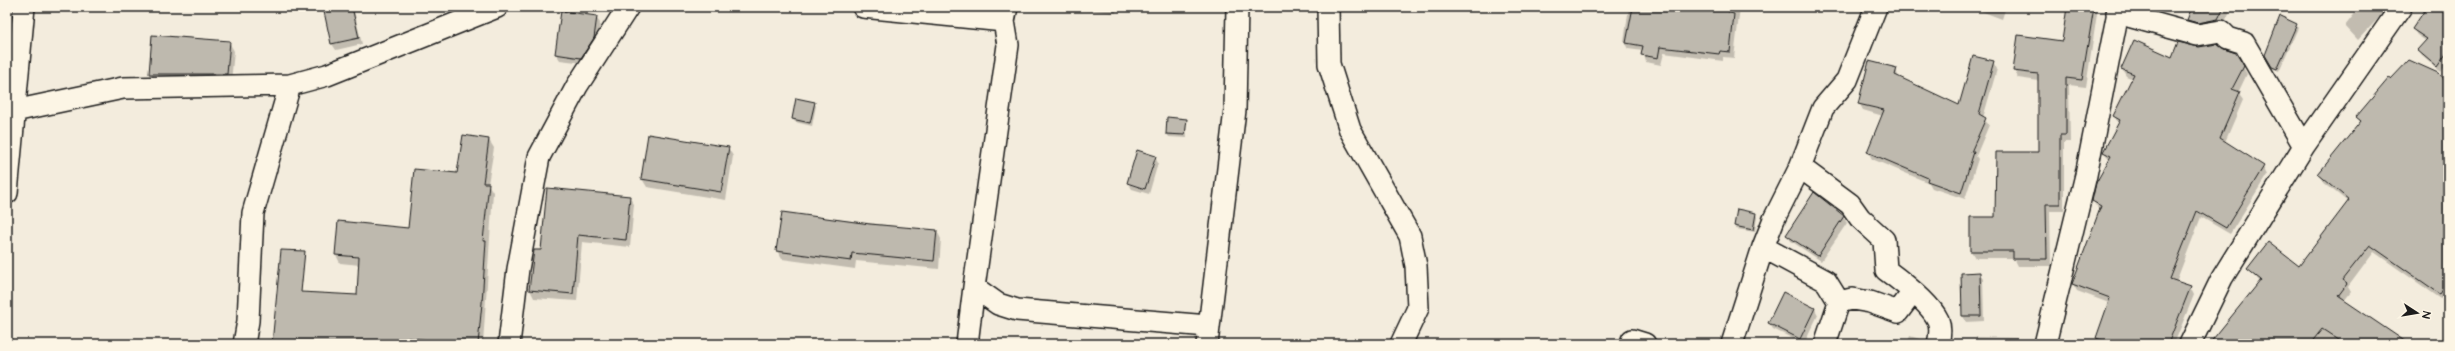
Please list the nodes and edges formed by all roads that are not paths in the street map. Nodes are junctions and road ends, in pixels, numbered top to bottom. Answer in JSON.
{"nodes":[{"id":1,"x":24,"y":7,"type":"edge"},
{"id":2,"x":497,"y":7,"type":"edge"},
{"id":3,"x":628,"y":7,"type":"edge"},
{"id":4,"x":863,"y":7,"type":"edge"},
{"id":5,"x":1237,"y":7,"type":"edge"},
{"id":6,"x":1328,"y":7,"type":"edge"},
{"id":7,"x":1876,"y":7,"type":"edge"},
{"id":8,"x":2401,"y":7,"type":"edge"},
{"id":9,"x":2118,"y":10,"type":"edge"},
{"id":10,"x":1006,"y":14,"type":"edge"},
{"id":11,"x":290,"y":85,"type":"junction"},
{"id":12,"x":14,"y":111,"type":"junction"},
{"id":13,"x":2304,"y":146,"type":"junction"},
{"id":14,"x":1800,"y":167,"type":"junction"},
{"id":15,"x":7,"y":193,"type":"edge"},
{"id":16,"x":1763,"y":247,"type":"junction"},
{"id":17,"x":974,"y":287,"type":"junction"},
{"id":18,"x":1913,"y":292,"type":"junction"},
{"id":19,"x":1838,"y":302,"type":"junction"},
{"id":20,"x":1207,"y":335,"type":"edge"},
{"id":21,"x":244,"y":344,"type":"edge"},
{"id":22,"x":509,"y":344,"type":"edge"},
{"id":23,"x":967,"y":344,"type":"edge"},
{"id":24,"x":1401,"y":344,"type":"edge"},
{"id":25,"x":1732,"y":344,"type":"edge"},
{"id":26,"x":1825,"y":344,"type":"edge"},
{"id":27,"x":1938,"y":344,"type":"edge"},
{"id":28,"x":2045,"y":344,"type":"edge"},
{"id":29,"x":2190,"y":344,"type":"edge"}],
"edges":[{"from":1,"to":12,"type":"street"},
{"from":2,"to":11,"type":"street"},
{"from":3,"to":22,"type":"street"},
{"from":4,"to":10,"type":"street"},
{"from":5,"to":20,"type":"street"},
{"from":6,"to":24,"type":"street"},
{"from":7,"to":14,"type":"street"},
{"from":8,"to":13,"type":"street"},
{"from":9,"to":13,"type":"street"},
{"from":9,"to":28,"type":"street"},
{"from":10,"to":17,"type":"street"},
{"from":11,"to":12,"type":"street"},
{"from":11,"to":21,"type":"street"},
{"from":12,"to":15,"type":"street"},
{"from":13,"to":29,"type":"street"},
{"from":14,"to":16,"type":"street"},
{"from":14,"to":18,"type":"street"},
{"from":16,"to":19,"type":"street"},
{"from":16,"to":25,"type":"street"},
{"from":17,"to":20,"type":"street"},
{"from":17,"to":23,"type":"street"},
{"from":18,"to":19,"type":"street"},
{"from":18,"to":27,"type":"street"},
{"from":19,"to":26,"type":"street"}]}
